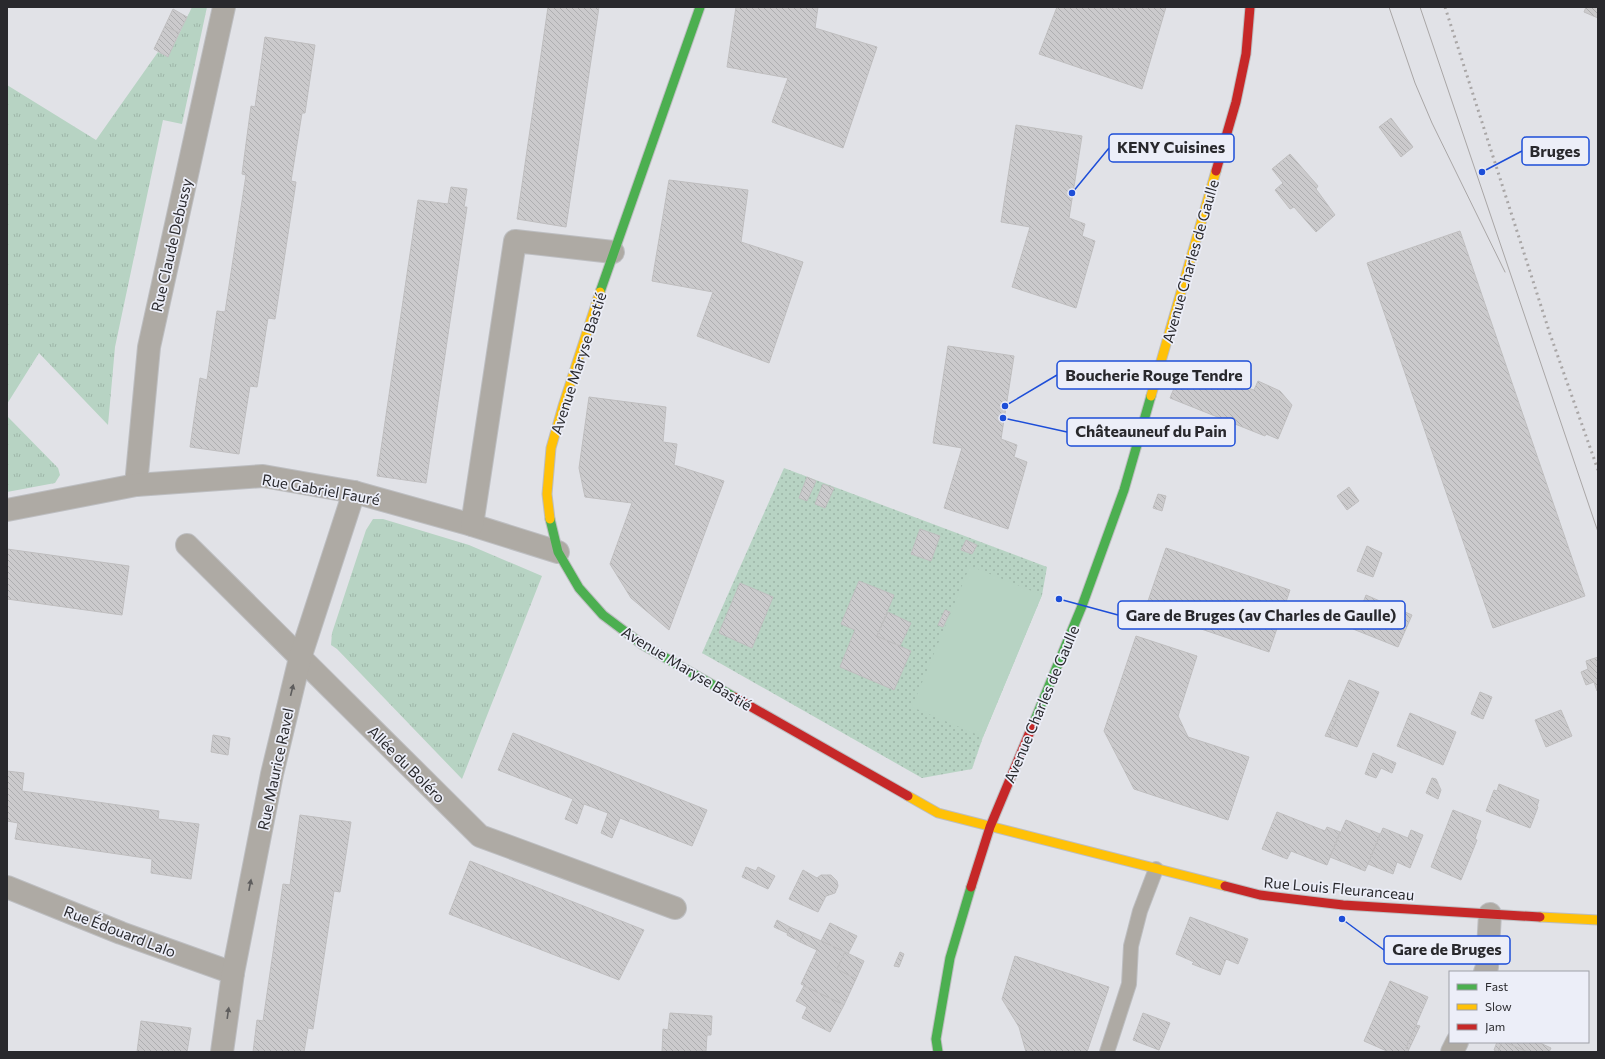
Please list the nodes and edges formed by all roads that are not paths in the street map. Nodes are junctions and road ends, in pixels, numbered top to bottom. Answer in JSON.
{"nodes":[{"id":1,"x":224,"y":7,"type":"edge"},
{"id":2,"x":700,"y":7,"type":"edge"},
{"id":3,"x":1250,"y":7,"type":"edge"},
{"id":4,"x":614,"y":252,"type":"junction"},
{"id":5,"x":136,"y":485,"type":"junction"},
{"id":6,"x":354,"y":492,"type":"junction"},
{"id":7,"x":7,"y":510,"type":"edge"},
{"id":8,"x":472,"y":525,"type":"junction"},
{"id":9,"x":187,"y":545,"type":"dead end"},
{"id":10,"x":558,"y":552,"type":"junction"},
{"id":11,"x":300,"y":658,"type":"junction"},
{"id":12,"x":990,"y":827,"type":"junction"},
{"id":13,"x":1156,"y":869,"type":"junction"},
{"id":14,"x":7,"y":887,"type":"edge"},
{"id":15,"x":675,"y":908,"type":"dead end"},
{"id":16,"x":1490,"y":914,"type":"junction"},
{"id":17,"x":1598,"y":920,"type":"edge"},
{"id":18,"x":1485,"y":971,"type":"edge"},
{"id":19,"x":233,"y":973,"type":"junction"},
{"id":20,"x":933,"y":1048,"type":"edge"},
{"id":21,"x":222,"y":1052,"type":"edge"},
{"id":22,"x":1107,"y":1052,"type":"edge"}],
"edges":[{"from":1,"to":5,"type":"street","name":"Rue Claude Debussy"},
{"from":2,"to":4,"type":"street","name":"Avenue Maryse Bastié"},
{"from":3,"to":12,"type":"street","name":"Avenue Charles de Gaulle"},
{"from":4,"to":8,"type":"street"},
{"from":4,"to":10,"type":"street","name":"Avenue Maryse Bastié"},
{"from":5,"to":6,"type":"street","name":"Rue Gabriel Fauré"},
{"from":5,"to":7,"type":"street","name":"Rue Gabriel Fauré"},
{"from":6,"to":8,"type":"street","name":"Rue Gabriel Fauré"},
{"from":6,"to":11,"type":"street","name":"Rue Maurice Ravel"},
{"from":8,"to":10,"type":"street","name":"Rue Gabriel Fauré"},
{"from":9,"to":11,"type":"street","name":"Allée du Boléro"},
{"from":10,"to":12,"type":"street","name":"Avenue Maryse Bastié"},
{"from":11,"to":15,"type":"street","name":"Allée du Boléro"},
{"from":19,"to":11,"type":"street","name":"Rue Maurice Ravel","one_way":true},
{"from":12,"to":13,"type":"street","name":"Rue Louis Fleuranceau"},
{"from":12,"to":20,"type":"street","name":"Avenue Charles de Gaulle"},
{"from":13,"to":16,"type":"street","name":"Rue Louis Fleuranceau"},
{"from":13,"to":22,"type":"lane"},
{"from":14,"to":19,"type":"street","name":"Rue Édouard Lalo"},
{"from":16,"to":17,"type":"street","name":"Rue Louis Fleuranceau"},
{"from":16,"to":18,"type":"street"},
{"from":21,"to":19,"type":"street","name":"Rue Maurice Ravel","one_way":true}]}
